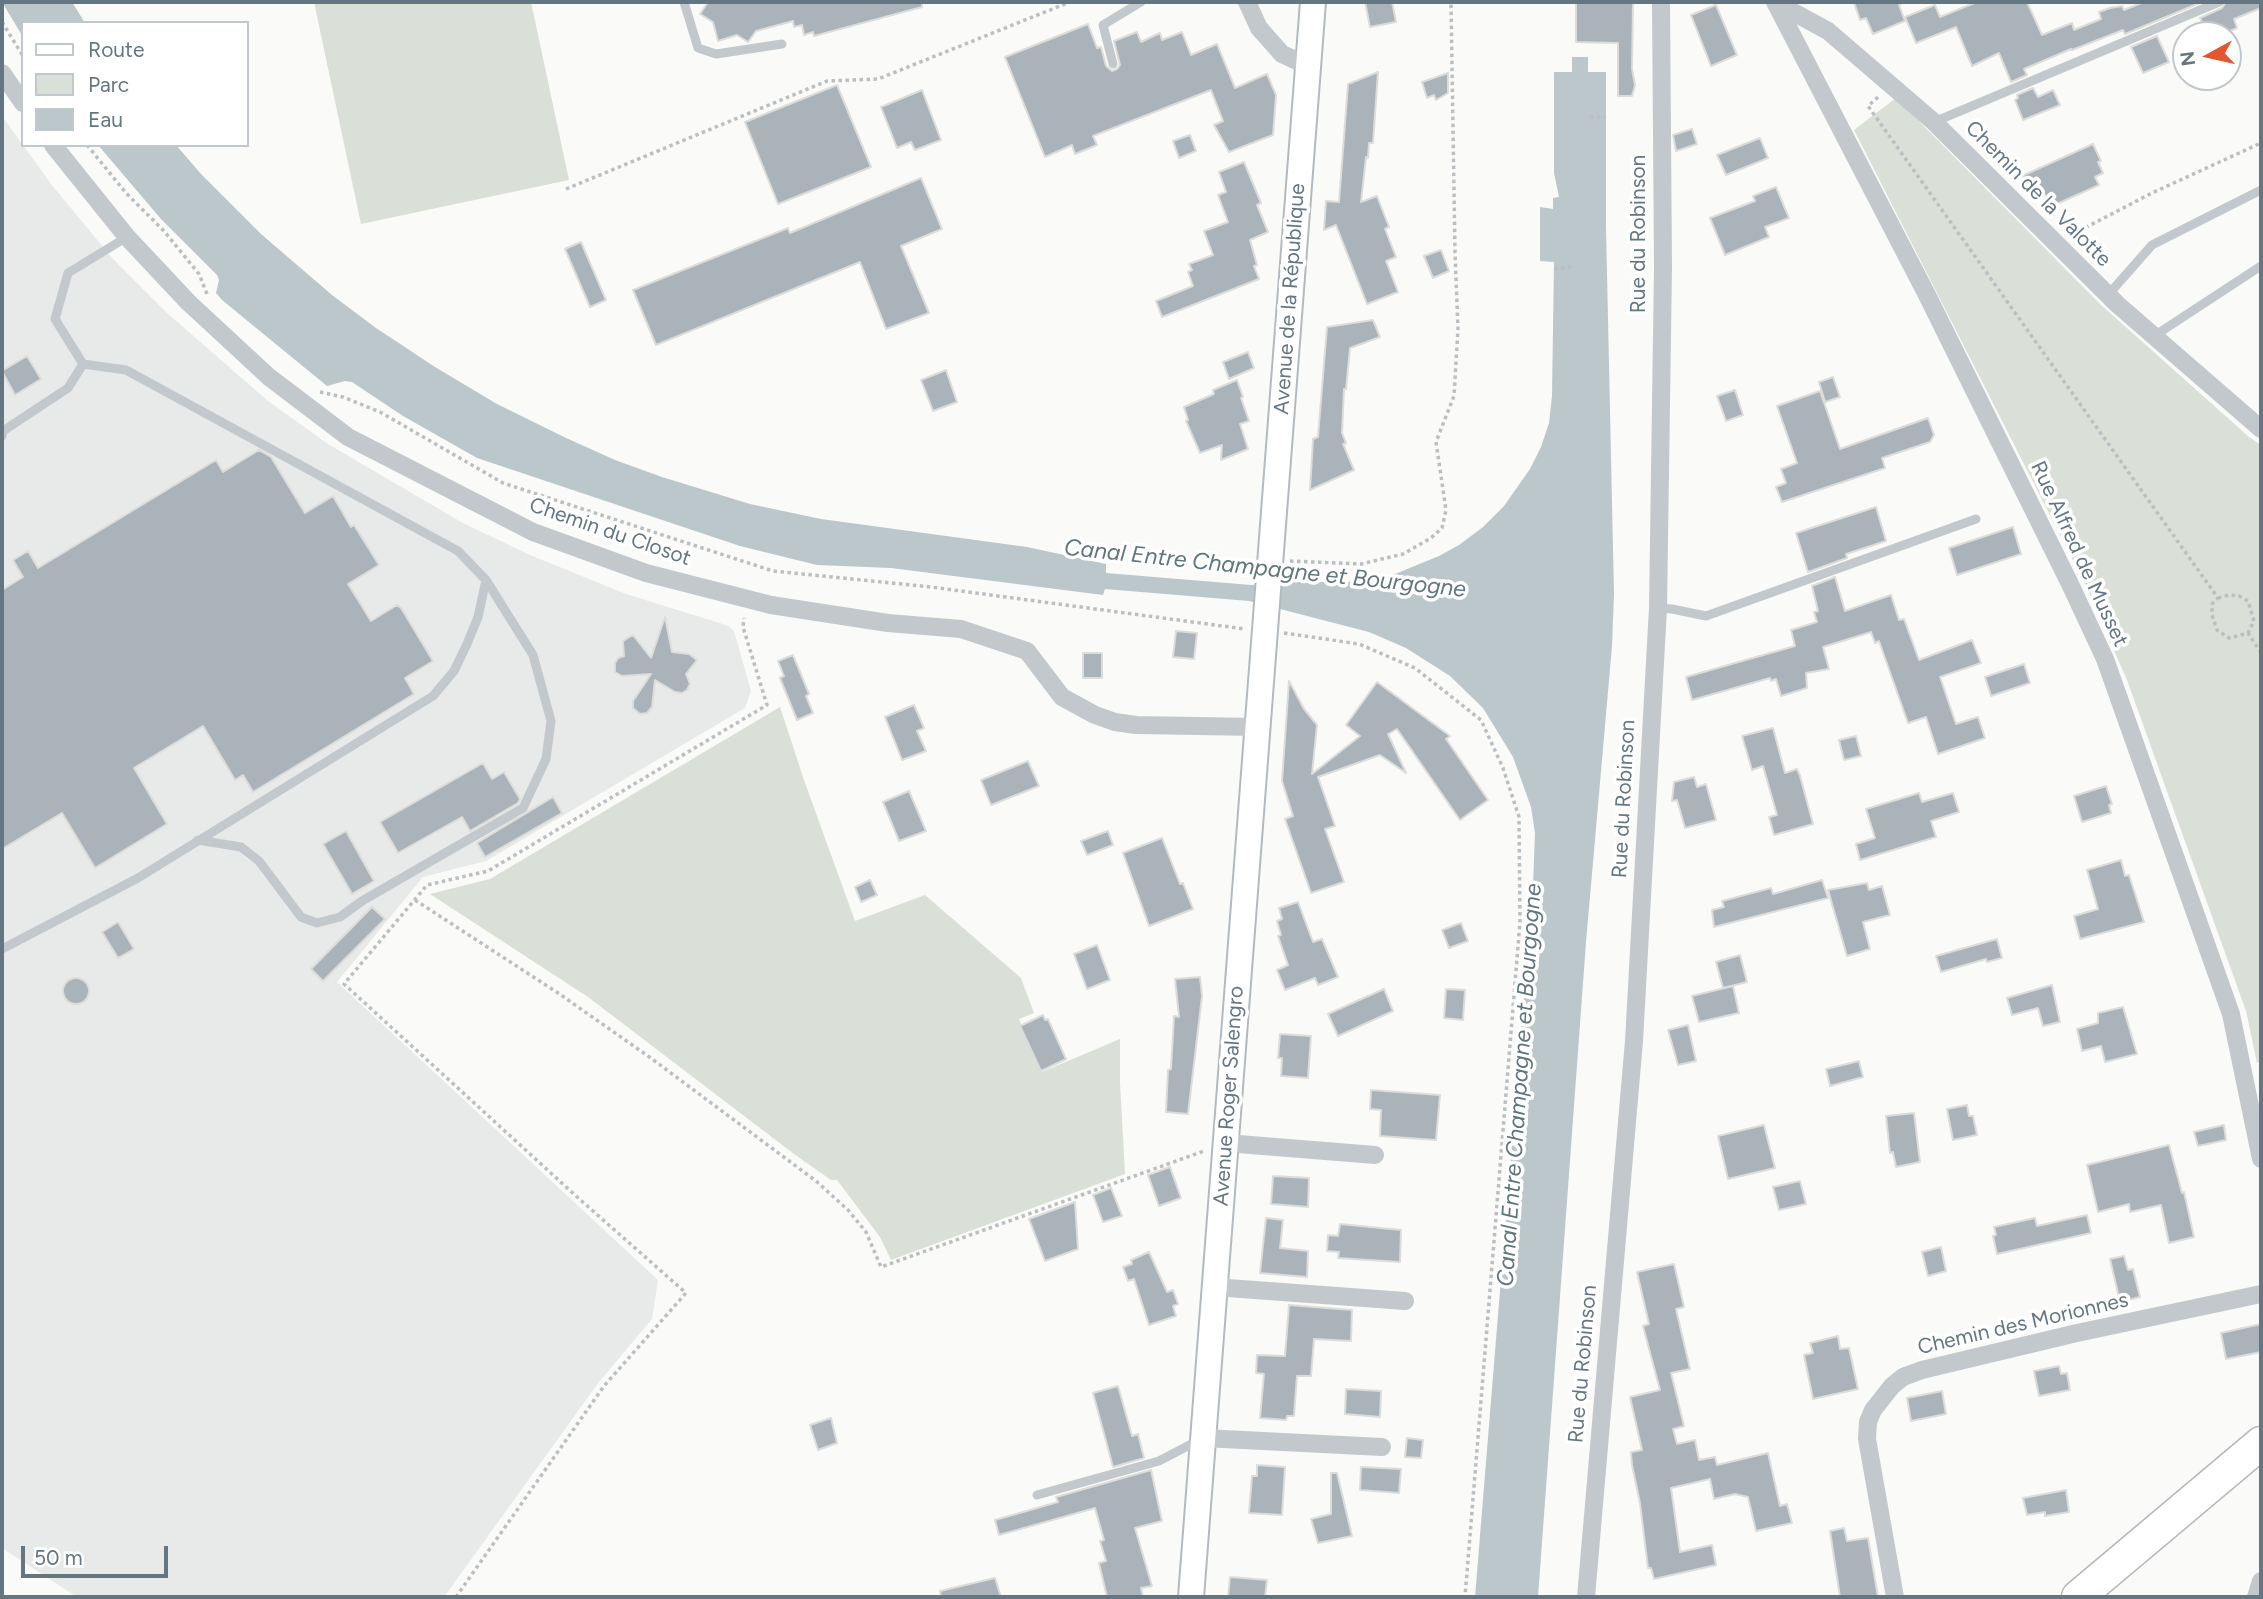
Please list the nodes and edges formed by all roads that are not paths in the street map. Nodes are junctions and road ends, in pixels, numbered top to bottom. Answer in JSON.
{"nodes":[{"id":1,"x":684,"y":2,"type":"edge"},
{"id":2,"x":1141,"y":2,"type":"edge"},
{"id":3,"x":1247,"y":2,"type":"edge"},
{"id":4,"x":1313,"y":2,"type":"edge"},
{"id":5,"x":1661,"y":2,"type":"edge"},
{"id":6,"x":1775,"y":2,"type":"edge"},
{"id":7,"x":2219,"y":2,"type":"edge"},
{"id":8,"x":782,"y":44,"type":"dead end"},
{"id":9,"x":1113,"y":64,"type":"dead end"},
{"id":10,"x":1308,"y":66,"type":"junction"},
{"id":11,"x":2,"y":73,"type":"edge"},
{"id":12,"x":21,"y":100,"type":"edge"},
{"id":13,"x":1934,"y":122,"type":"junction"},
{"id":14,"x":55,"y":147,"type":"edge"},
{"id":15,"x":2261,"y":190,"type":"edge"},
{"id":16,"x":127,"y":237,"type":"junction"},
{"id":17,"x":2261,"y":266,"type":"edge"},
{"id":18,"x":2108,"y":295,"type":"junction"},
{"id":19,"x":2154,"y":336,"type":"junction"},
{"id":20,"x":83,"y":364,"type":"junction"},
{"id":21,"x":2261,"y":429,"type":"edge"},
{"id":22,"x":2,"y":431,"type":"edge"},
{"id":23,"x":1976,"y":519,"type":"dead end"},
{"id":24,"x":486,"y":580,"type":"junction"},
{"id":25,"x":1268,"y":596,"type":"joint"},
{"id":26,"x":1658,"y":608,"type":"junction"},
{"id":27,"x":1258,"y":727,"type":"junction"},
{"id":28,"x":198,"y":840,"type":"junction"},
{"id":29,"x":2,"y":949,"type":"edge"},
{"id":30,"x":1226,"y":1143,"type":"junction"},
{"id":31,"x":1375,"y":1155,"type":"dead end"},
{"id":32,"x":2261,"y":1158,"type":"edge"},
{"id":33,"x":1214,"y":1287,"type":"junction"},
{"id":34,"x":2261,"y":1294,"type":"edge"},
{"id":35,"x":1405,"y":1301,"type":"dead end"},
{"id":36,"x":1203,"y":1438,"type":"junction"},
{"id":37,"x":2261,"y":1443,"type":"edge"},
{"id":38,"x":1382,"y":1447,"type":"dead end"},
{"id":39,"x":2261,"y":1465,"type":"edge"},
{"id":40,"x":1037,"y":1495,"type":"dead end"},
{"id":41,"x":2261,"y":1581,"type":"edge"},
{"id":42,"x":1191,"y":1597,"type":"edge"},
{"id":43,"x":1586,"y":1597,"type":"edge"},
{"id":44,"x":1895,"y":1597,"type":"edge"},
{"id":45,"x":2078,"y":1597,"type":"edge"},
{"id":46,"x":2108,"y":1597,"type":"edge"},
{"id":47,"x":2256,"y":1597,"type":"edge"}],
"edges":[{"from":1,"to":8,"type":"lane"},
{"from":2,"to":9,"type":"lane"},
{"from":3,"to":10,"type":"street"},
{"from":4,"to":10,"type":"main road","name":"Avenue de la République"},
{"from":5,"to":26,"type":"street","name":"Rue du Robinson"},
{"from":6,"to":13,"type":"street","name":"Chemin de la Valotte"},
{"from":6,"to":32,"type":"street","name":"Rue Alfred de Musset"},
{"from":7,"to":13,"type":"lane"},
{"from":10,"to":25,"type":"main road","name":"Avenue de la République"},
{"from":11,"to":12,"type":"street"},
{"from":13,"to":18,"type":"street","name":"Chemin de la Valotte"},
{"from":14,"to":16,"type":"street","name":"Chemin du Closot"},
{"from":15,"to":18,"type":"lane"},
{"from":16,"to":20,"type":"lane"},
{"from":16,"to":27,"type":"street","name":"Chemin du Closot"},
{"from":17,"to":19,"type":"lane"},
{"from":18,"to":19,"type":"street","name":"Chemin de la Valotte"},
{"from":19,"to":21,"type":"street","name":"Chemin de la Valotte"},
{"from":20,"to":22,"type":"lane"},
{"from":20,"to":24,"type":"lane"},
{"from":23,"to":26,"type":"lane"},
{"from":24,"to":28,"type":"lane"},
{"from":24,"to":28,"type":"lane"},
{"from":25,"to":27,"type":"main road","name":"Avenue Roger Salengro"},
{"from":26,"to":43,"type":"street","name":"Rue du Robinson"},
{"from":27,"to":30,"type":"main road","name":"Avenue Roger Salengro"},
{"from":28,"to":29,"type":"lane"},
{"from":30,"to":31,"type":"street"},
{"from":30,"to":33,"type":"main road","name":"Avenue Roger Salengro"},
{"from":33,"to":35,"type":"street"},
{"from":33,"to":36,"type":"main road","name":"Avenue Roger Salengro"},
{"from":34,"to":44,"type":"street","name":"Chemin des Morionnes"},
{"from":36,"to":38,"type":"street"},
{"from":36,"to":40,"type":"lane"},
{"from":36,"to":42,"type":"main road","name":"Avenue Roger Salengro"},
{"from":37,"to":45,"type":"highway"},
{"from":39,"to":46,"type":"highway"},
{"from":41,"to":47,"type":"street"}]}
